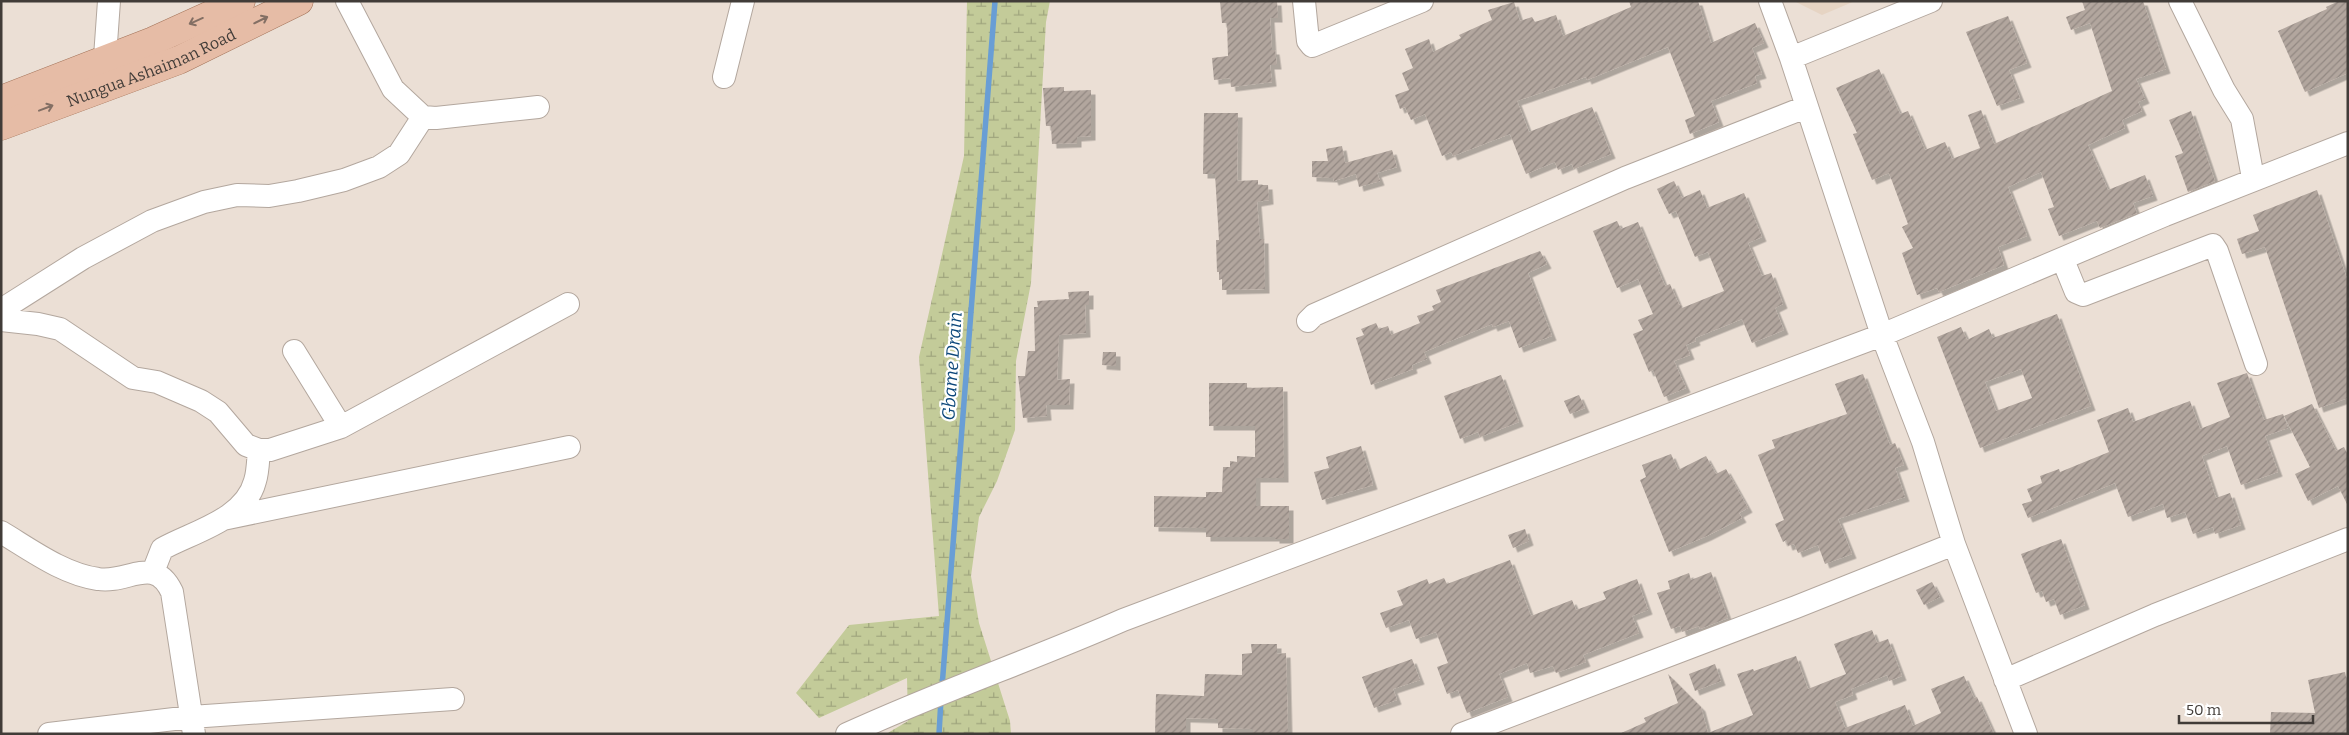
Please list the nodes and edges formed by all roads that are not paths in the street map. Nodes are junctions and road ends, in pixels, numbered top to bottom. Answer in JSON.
{"nodes":[{"id":1,"x":109,"y":1,"type":"edge"},
{"id":2,"x":241,"y":1,"type":"edge"},
{"id":3,"x":299,"y":1,"type":"edge"},
{"id":4,"x":347,"y":1,"type":"edge"},
{"id":5,"x":743,"y":1,"type":"edge"},
{"id":6,"x":1304,"y":1,"type":"edge"},
{"id":7,"x":1422,"y":1,"type":"edge"},
{"id":8,"x":1770,"y":1,"type":"edge"},
{"id":9,"x":1931,"y":1,"type":"edge"},
{"id":10,"x":2180,"y":1,"type":"edge"},
{"id":11,"x":105,"y":58,"type":"junction"},
{"id":12,"x":1791,"y":58,"type":"junction"},
{"id":13,"x":724,"y":77,"type":"dead end"},
{"id":14,"x":1,"y":100,"type":"edge"},
{"id":15,"x":538,"y":107,"type":"dead end"},
{"id":16,"x":1806,"y":107,"type":"junction"},
{"id":17,"x":423,"y":116,"type":"junction"},
{"id":18,"x":1,"y":126,"type":"edge"},
{"id":19,"x":2348,"y":143,"type":"edge"},
{"id":20,"x":2253,"y":178,"type":"junction"},
{"id":21,"x":2063,"y":260,"type":"junction"},
{"id":22,"x":568,"y":304,"type":"dead end"},
{"id":23,"x":1,"y":310,"type":"edge"},
{"id":24,"x":1,"y":320,"type":"edge"},
{"id":25,"x":1308,"y":321,"type":"dead end"},
{"id":26,"x":1882,"y":335,"type":"junction"},
{"id":27,"x":294,"y":351,"type":"dead end"},
{"id":28,"x":2256,"y":364,"type":"dead end"},
{"id":29,"x":341,"y":427,"type":"junction"},
{"id":30,"x":569,"y":447,"type":"dead end"},
{"id":31,"x":259,"y":450,"type":"junction"},
{"id":32,"x":223,"y":519,"type":"junction"},
{"id":33,"x":1,"y":532,"type":"edge"},
{"id":34,"x":2348,"y":539,"type":"edge"},
{"id":35,"x":1954,"y":544,"type":"junction"},
{"id":36,"x":153,"y":572,"type":"junction"},
{"id":37,"x":2005,"y":680,"type":"junction"},
{"id":38,"x":453,"y":698,"type":"dead end"},
{"id":39,"x":192,"y":726,"type":"edge"},
{"id":40,"x":49,"y":734,"type":"edge"},
{"id":41,"x":847,"y":734,"type":"edge"},
{"id":42,"x":1462,"y":734,"type":"edge"},
{"id":43,"x":2026,"y":734,"type":"edge"}],
"edges":[{"from":1,"to":11,"type":"street"},
{"from":2,"to":11,"type":"main road","name":"Nungua Ashaiman Road","one_way":true},
{"from":18,"to":3,"type":"main road","name":"Nungua Ashaiman Road","one_way":true},
{"from":4,"to":17,"type":"street"},
{"from":5,"to":13,"type":"street"},
{"from":6,"to":7,"type":"street"},
{"from":8,"to":12,"type":"street"},
{"from":9,"to":12,"type":"street"},
{"from":10,"to":20,"type":"street"},
{"from":11,"to":14,"type":"main road","name":"Nungua Ashaiman Road"},
{"from":12,"to":16,"type":"street"},
{"from":15,"to":17,"type":"street"},
{"from":16,"to":25,"type":"street"},
{"from":16,"to":26,"type":"street"},
{"from":17,"to":23,"type":"street"},
{"from":19,"to":20,"type":"street"},
{"from":20,"to":21,"type":"street"},
{"from":21,"to":26,"type":"street"},
{"from":21,"to":28,"type":"street"},
{"from":22,"to":29,"type":"street"},
{"from":24,"to":31,"type":"street"},
{"from":26,"to":35,"type":"street"},
{"from":26,"to":41,"type":"street"},
{"from":27,"to":29,"type":"street"},
{"from":29,"to":31,"type":"street"},
{"from":30,"to":32,"type":"street"},
{"from":31,"to":32,"type":"street"},
{"from":32,"to":36,"type":"street"},
{"from":33,"to":36,"type":"street"},
{"from":34,"to":37,"type":"street"},
{"from":35,"to":37,"type":"street"},
{"from":35,"to":42,"type":"street"},
{"from":36,"to":39,"type":"street"},
{"from":37,"to":43,"type":"street"},
{"from":38,"to":39,"type":"street"},
{"from":39,"to":40,"type":"street"}]}
